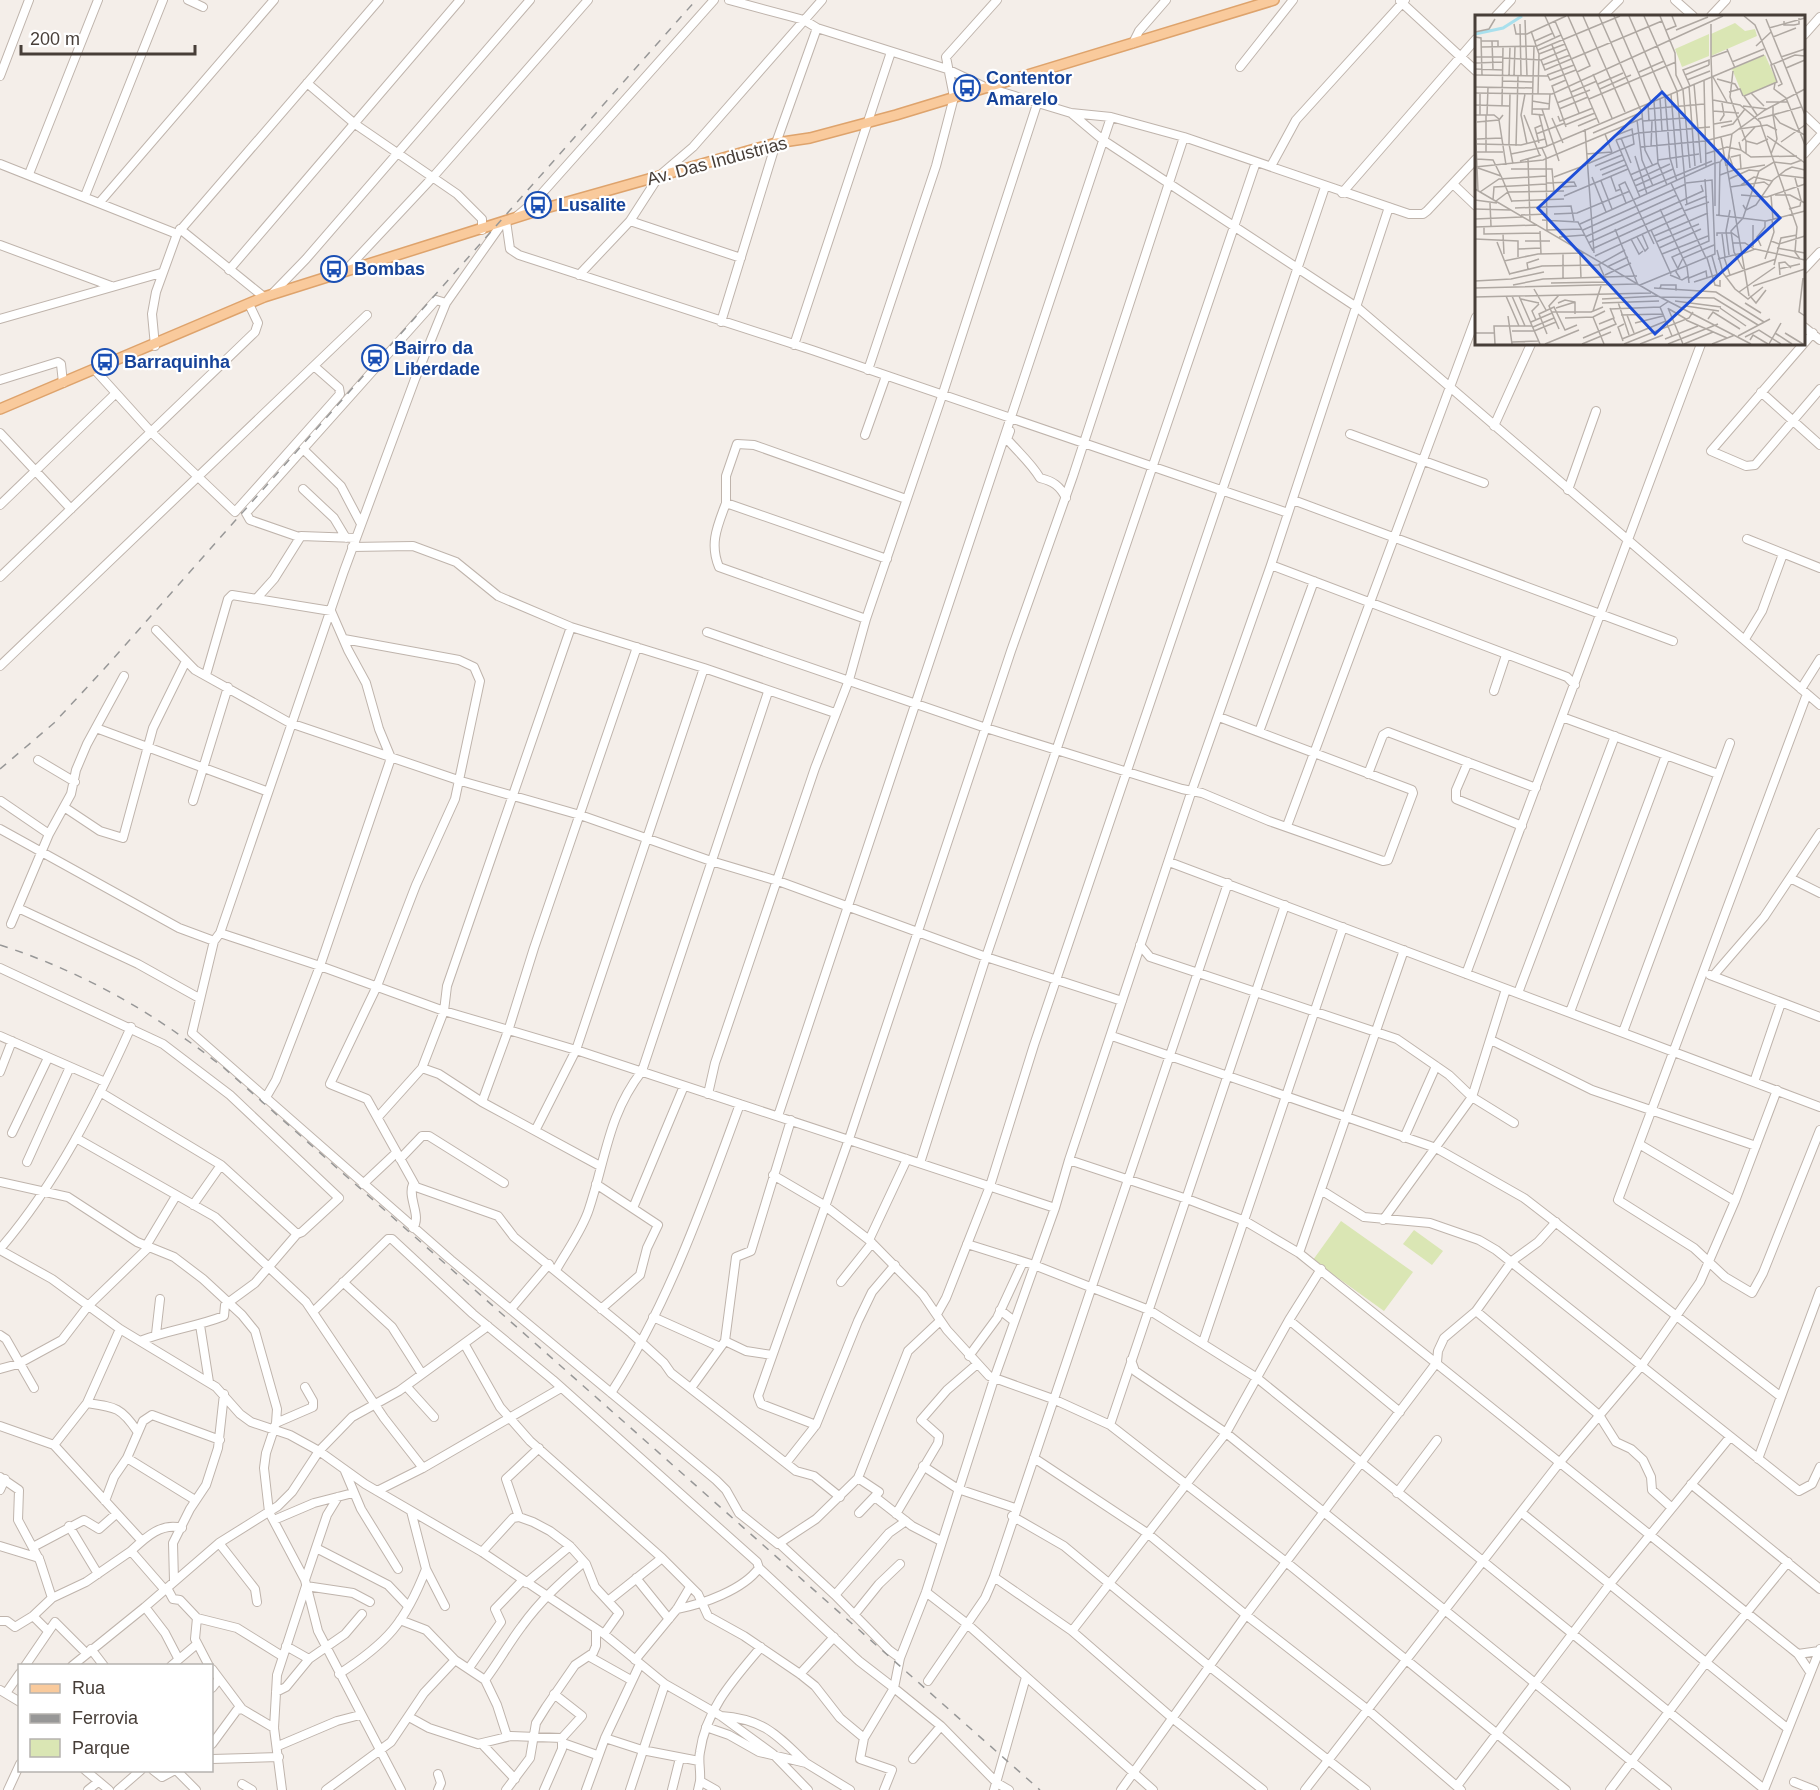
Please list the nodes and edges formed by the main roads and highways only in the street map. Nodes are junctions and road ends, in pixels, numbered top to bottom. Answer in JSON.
{"nodes":[{"id":1,"x":1274,"y":0,"type":"edge"},
{"id":2,"x":0,"y":409,"type":"edge"}],
"edges":[{"from":1,"to":2,"type":"main road","name":"Av. Das Industrias"}]}
